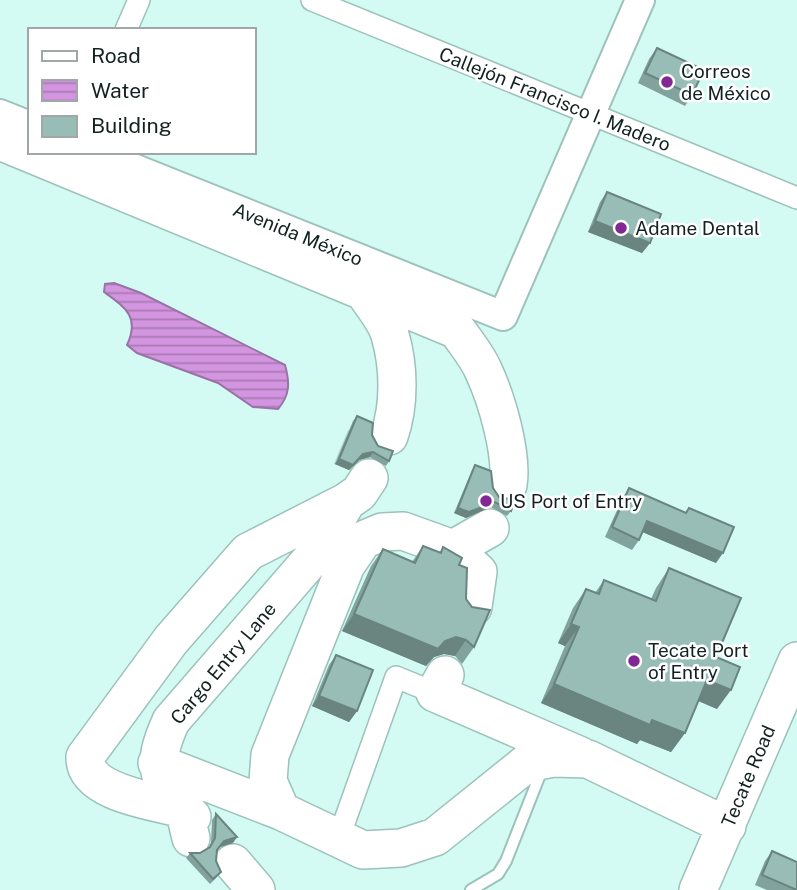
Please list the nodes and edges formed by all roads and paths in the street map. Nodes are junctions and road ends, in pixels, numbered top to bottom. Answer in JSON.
{"nodes":[{"id":1,"x":139,"y":0,"type":"edge"},
{"id":2,"x":312,"y":0,"type":"edge"},
{"id":3,"x":640,"y":0,"type":"edge"},
{"id":4,"x":127,"y":28,"type":"edge"},
{"id":5,"x":0,"y":114,"type":"edge"},
{"id":6,"x":592,"y":114,"type":"junction"},
{"id":7,"x":28,"y":125,"type":"edge"},
{"id":8,"x":0,"y":141,"type":"edge"},
{"id":9,"x":28,"y":153,"type":"edge"},
{"id":10,"x":31,"y":154,"type":"edge"},
{"id":11,"x":98,"y":154,"type":"edge"},
{"id":12,"x":797,"y":198,"type":"edge"},
{"id":13,"x":365,"y":293,"type":"junction"},
{"id":14,"x":379,"y":432,"type":"tunnel mouth"},
{"id":15,"x":497,"y":480,"type":"dead end"},
{"id":16,"x":473,"y":607,"type":"edge"},
{"id":17,"x":797,"y":661,"type":"edge"},
{"id":18,"x":440,"y":684,"type":"joint"},
{"id":19,"x":547,"y":759,"type":"junction"},
{"id":20,"x":588,"y":759,"type":"junction"},
{"id":21,"x":157,"y":763,"type":"junction"},
{"id":22,"x":281,"y":811,"type":"junction"},
{"id":23,"x":727,"y":826,"type":"junction"},
{"id":24,"x":339,"y":837,"type":"junction"},
{"id":25,"x":229,"y":876,"type":"edge"},
{"id":26,"x":256,"y":890,"type":"edge"},
{"id":27,"x":471,"y":890,"type":"edge"},
{"id":28,"x":698,"y":890,"type":"edge"},
{"id":29,"x":721,"y":890,"type":"edge"}],
"edges":[{"from":1,"to":4,"type":"street"},
{"from":2,"to":6,"type":"street","name":"Callejón Francisco I. Madero"},
{"from":3,"to":6,"type":"street"},
{"from":5,"to":7,"type":"street"},
{"from":6,"to":11,"type":"street","name":"Avenida México"},
{"from":6,"to":12,"type":"street","name":"Callejón Francisco I. Madero"},
{"from":8,"to":9,"type":"highway"},
{"from":10,"to":13,"type":"highway"},
{"from":13,"to":14,"type":"highway"},
{"from":13,"to":15,"type":"highway"},
{"from":16,"to":22,"type":"highway"},
{"from":17,"to":23,"type":"highway","name":"Tecate Road"},
{"from":18,"to":20,"type":"highway"},
{"from":18,"to":24,"type":"street"},
{"from":19,"to":20,"type":"highway"},
{"from":19,"to":24,"type":"highway"},
{"from":19,"to":27,"type":"lane"},
{"from":20,"to":23,"type":"highway"},
{"from":21,"to":21,"type":"highway","name":"Cargo Entry Lane"},
{"from":21,"to":22,"type":"highway"},
{"from":22,"to":24,"type":"highway"},
{"from":23,"to":28,"type":"highway","name":"Tecate Road"},
{"from":23,"to":29,"type":"highway"},
{"from":25,"to":26,"type":"highway"}]}
